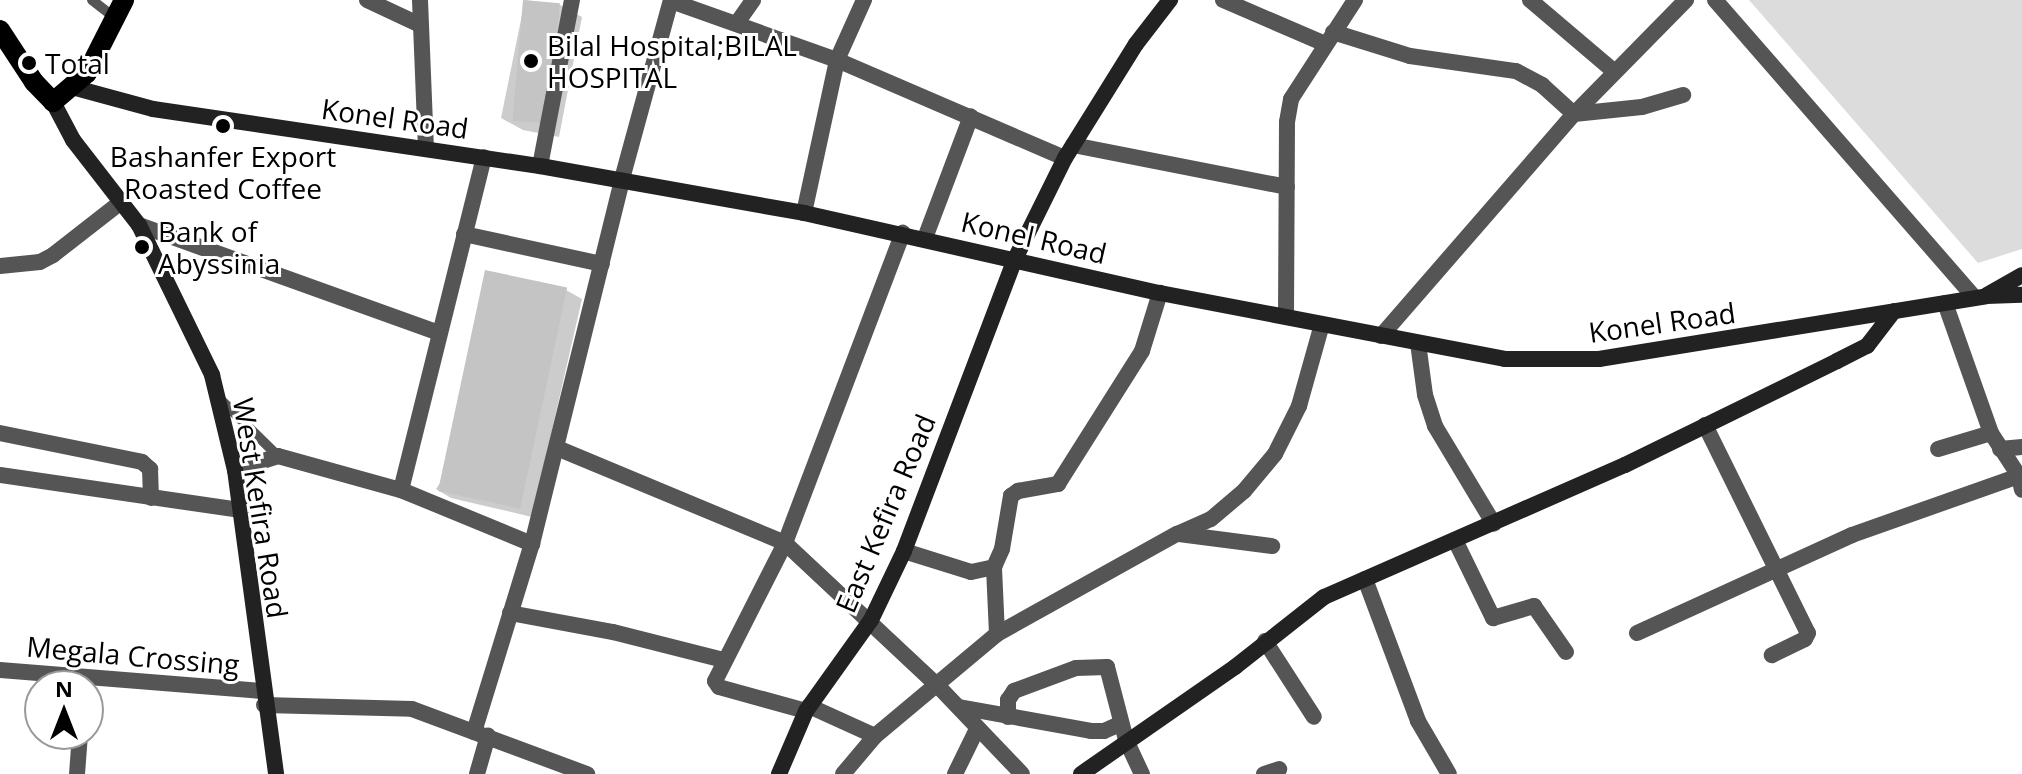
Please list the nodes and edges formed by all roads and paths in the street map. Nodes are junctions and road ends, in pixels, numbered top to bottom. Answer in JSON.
{"nodes":[{"id":1,"x":92,"y":0,"type":"edge"},
{"id":2,"x":367,"y":0,"type":"edge"},
{"id":3,"x":420,"y":0,"type":"edge"},
{"id":4,"x":572,"y":0,"type":"edge"},
{"id":5,"x":671,"y":0,"type":"edge"},
{"id":6,"x":753,"y":0,"type":"edge"},
{"id":7,"x":864,"y":0,"type":"edge"},
{"id":8,"x":1170,"y":0,"type":"edge"},
{"id":9,"x":1223,"y":0,"type":"edge"},
{"id":10,"x":1355,"y":0,"type":"edge"},
{"id":11,"x":1530,"y":0,"type":"edge"},
{"id":12,"x":1686,"y":0,"type":"edge"},
{"id":13,"x":1715,"y":0,"type":"edge"},
{"id":14,"x":120,"y":9,"type":"edge"},
{"id":15,"x":737,"y":23,"type":"junction"},
{"id":16,"x":418,"y":24,"type":"junction"},
{"id":17,"x":0,"y":30,"type":"edge"},
{"id":18,"x":1329,"y":38,"type":"junction"},
{"id":19,"x":837,"y":60,"type":"junction"},
{"id":20,"x":1615,"y":72,"type":"junction"},
{"id":21,"x":72,"y":87,"type":"junction"},
{"id":22,"x":1683,"y":95,"type":"dead end"},
{"id":23,"x":53,"y":102,"type":"junction"},
{"id":24,"x":1574,"y":114,"type":"junction"},
{"id":25,"x":971,"y":116,"type":"junction"},
{"id":26,"x":426,"y":148,"type":"junction"},
{"id":27,"x":1069,"y":151,"type":"junction"},
{"id":28,"x":484,"y":157,"type":"junction"},
{"id":29,"x":540,"y":166,"type":"junction"},
{"id":30,"x":622,"y":179,"type":"junction"},
{"id":31,"x":1287,"y":187,"type":"junction"},
{"id":32,"x":121,"y":202,"type":"junction"},
{"id":33,"x":804,"y":213,"type":"junction"},
{"id":34,"x":139,"y":225,"type":"junction"},
{"id":35,"x":903,"y":233,"type":"junction"},
{"id":36,"x":464,"y":234,"type":"junction"},
{"id":37,"x":925,"y":238,"type":"junction"},
{"id":38,"x":1015,"y":259,"type":"junction"},
{"id":39,"x":602,"y":264,"type":"junction"},
{"id":40,"x":0,"y":266,"type":"edge"},
{"id":41,"x":2022,"y":275,"type":"edge"},
{"id":42,"x":1160,"y":293,"type":"junction"},
{"id":43,"x":2022,"y":295,"type":"edge"},
{"id":44,"x":1980,"y":297,"type":"junction"},
{"id":45,"x":1945,"y":303,"type":"junction"},
{"id":46,"x":1894,"y":311,"type":"junction"},
{"id":47,"x":1286,"y":314,"type":"junction"},
{"id":48,"x":1322,"y":324,"type":"junction"},
{"id":49,"x":439,"y":333,"type":"junction"},
{"id":50,"x":1381,"y":336,"type":"junction"},
{"id":51,"x":1418,"y":343,"type":"junction"},
{"id":52,"x":219,"y":398,"type":"junction"},
{"id":53,"x":1705,"y":425,"type":"junction"},
{"id":54,"x":0,"y":433,"type":"edge"},
{"id":55,"x":1991,"y":433,"type":"junction"},
{"id":56,"x":2022,"y":447,"type":"edge"},
{"id":57,"x":557,"y":448,"type":"junction"},
{"id":58,"x":1938,"y":449,"type":"dead end"},
{"id":59,"x":2000,"y":449,"type":"junction"},
{"id":60,"x":278,"y":456,"type":"junction"},
{"id":61,"x":235,"y":470,"type":"junction"},
{"id":62,"x":0,"y":475,"type":"edge"},
{"id":63,"x":2020,"y":483,"type":"edge"},
{"id":64,"x":401,"y":490,"type":"junction"},
{"id":65,"x":151,"y":498,"type":"junction"},
{"id":66,"x":239,"y":510,"type":"junction"},
{"id":67,"x":1494,"y":524,"type":"junction"},
{"id":68,"x":1177,"y":534,"type":"junction"},
{"id":69,"x":1455,"y":540,"type":"junction"},
{"id":70,"x":785,"y":543,"type":"junction"},
{"id":71,"x":532,"y":544,"type":"junction"},
{"id":72,"x":1272,"y":546,"type":"dead end"},
{"id":73,"x":904,"y":551,"type":"junction"},
{"id":74,"x":994,"y":567,"type":"junction"},
{"id":75,"x":1779,"y":568,"type":"junction"},
{"id":76,"x":1365,"y":579,"type":"junction"},
{"id":77,"x":510,"y":613,"type":"junction"},
{"id":78,"x":871,"y":620,"type":"junction"},
{"id":79,"x":1637,"y":633,"type":"dead end"},
{"id":80,"x":997,"y":634,"type":"junction"},
{"id":81,"x":1265,"y":641,"type":"junction"},
{"id":82,"x":1566,"y":652,"type":"dead end"},
{"id":83,"x":1772,"y":655,"type":"dead end"},
{"id":84,"x":724,"y":660,"type":"junction"},
{"id":85,"x":0,"y":670,"type":"edge"},
{"id":86,"x":24,"y":673,"type":"edge"},
{"id":87,"x":104,"y":684,"type":"edge"},
{"id":88,"x":937,"y":685,"type":"junction"},
{"id":89,"x":263,"y":698,"type":"junction"},
{"id":90,"x":959,"y":707,"type":"junction"},
{"id":91,"x":807,"y":708,"type":"junction"},
{"id":92,"x":1008,"y":717,"type":"junction"},
{"id":93,"x":1314,"y":717,"type":"dead end"},
{"id":94,"x":977,"y":729,"type":"junction"},
{"id":95,"x":1123,"y":732,"type":"junction"},
{"id":96,"x":481,"y":734,"type":"junction"},
{"id":97,"x":875,"y":736,"type":"junction"},
{"id":98,"x":79,"y":750,"type":"edge"},
{"id":99,"x":578,"y":772,"type":"edge"},
{"id":100,"x":77,"y":774,"type":"edge"},
{"id":101,"x":276,"y":774,"type":"edge"},
{"id":102,"x":477,"y":774,"type":"edge"},
{"id":103,"x":779,"y":774,"type":"edge"},
{"id":104,"x":843,"y":774,"type":"edge"},
{"id":105,"x":955,"y":774,"type":"edge"},
{"id":106,"x":1022,"y":774,"type":"edge"},
{"id":107,"x":1081,"y":774,"type":"edge"},
{"id":108,"x":1142,"y":774,"type":"edge"},
{"id":109,"x":1449,"y":774,"type":"edge"}],
"edges":[{"from":1,"to":14,"type":"lane"},
{"from":2,"to":16,"type":"street"},
{"from":3,"to":16,"type":"street"},
{"from":4,"to":29,"type":"street"},
{"from":5,"to":15,"type":"street"},
{"from":5,"to":30,"type":"street"},
{"from":6,"to":15,"type":"street"},
{"from":7,"to":19,"type":"street"},
{"from":8,"to":27,"type":"main road","name":"East Kefira Road"},
{"from":9,"to":18,"type":"street"},
{"from":10,"to":18,"type":"street"},
{"from":11,"to":20,"type":"street"},
{"from":12,"to":20,"type":"street"},
{"from":13,"to":44,"type":"street"},
{"from":14,"to":21,"type":"main road"},
{"from":15,"to":19,"type":"street"},
{"from":16,"to":26,"type":"street"},
{"from":17,"to":23,"type":"main road"},
{"from":18,"to":24,"type":"street"},
{"from":18,"to":31,"type":"street"},
{"from":19,"to":25,"type":"street"},
{"from":19,"to":33,"type":"street"},
{"from":20,"to":24,"type":"street"},
{"from":21,"to":23,"type":"main road"},
{"from":21,"to":26,"type":"main road","name":"Konel Road"},
{"from":22,"to":24,"type":"street"},
{"from":23,"to":32,"type":"main road","name":"West Kefira Road"},
{"from":24,"to":50,"type":"street"},
{"from":25,"to":27,"type":"street"},
{"from":25,"to":37,"type":"street"},
{"from":26,"to":28,"type":"main road","name":"Konel Road"},
{"from":27,"to":31,"type":"street"},
{"from":27,"to":38,"type":"main road","name":"East Kefira Road"},
{"from":28,"to":29,"type":"main road","name":"Konel Road"},
{"from":28,"to":36,"type":"street"},
{"from":29,"to":30,"type":"main road","name":"Konel Road"},
{"from":30,"to":33,"type":"main road","name":"Konel Road"},
{"from":30,"to":39,"type":"street"},
{"from":31,"to":47,"type":"street"},
{"from":32,"to":34,"type":"main road","name":"West Kefira Road"},
{"from":32,"to":40,"type":"street"},
{"from":33,"to":35,"type":"main road","name":"Konel Road"},
{"from":34,"to":49,"type":"street"},
{"from":34,"to":52,"type":"main road","name":"West Kefira Road"},
{"from":35,"to":37,"type":"main road","name":"Konel Road"},
{"from":35,"to":70,"type":"street"},
{"from":36,"to":39,"type":"street"},
{"from":36,"to":49,"type":"street"},
{"from":37,"to":38,"type":"main road","name":"Konel Road"},
{"from":38,"to":42,"type":"main road","name":"Konel Road"},
{"from":38,"to":73,"type":"main road","name":"East Kefira Road"},
{"from":39,"to":57,"type":"street"},
{"from":41,"to":44,"type":"main road"},
{"from":42,"to":47,"type":"main road","name":"Konel Road"},
{"from":42,"to":74,"type":"street"},
{"from":43,"to":44,"type":"main road"},
{"from":44,"to":45,"type":"main road","name":"Konel Road"},
{"from":45,"to":46,"type":"main road","name":"Konel Road"},
{"from":45,"to":55,"type":"street"},
{"from":46,"to":51,"type":"main road","name":"Konel Road"},
{"from":46,"to":53,"type":"main road"},
{"from":47,"to":48,"type":"main road","name":"Konel Road"},
{"from":48,"to":50,"type":"main road","name":"Konel Road"},
{"from":48,"to":68,"type":"street"},
{"from":49,"to":64,"type":"street"},
{"from":50,"to":51,"type":"main road","name":"Konel Road"},
{"from":51,"to":67,"type":"street"},
{"from":52,"to":60,"type":"lane"},
{"from":52,"to":61,"type":"main road","name":"West Kefira Road"},
{"from":53,"to":67,"type":"main road"},
{"from":53,"to":75,"type":"street"},
{"from":54,"to":65,"type":"street"},
{"from":55,"to":58,"type":"street"},
{"from":55,"to":59,"type":"street"},
{"from":56,"to":59,"type":"street"},
{"from":57,"to":70,"type":"street"},
{"from":57,"to":71,"type":"street"},
{"from":59,"to":63,"type":"street"},
{"from":60,"to":61,"type":"street"},
{"from":60,"to":64,"type":"street"},
{"from":61,"to":66,"type":"main road","name":"West Kefira Road"},
{"from":62,"to":65,"type":"street"},
{"from":63,"to":75,"type":"street"},
{"from":64,"to":71,"type":"street"},
{"from":65,"to":66,"type":"street"},
{"from":66,"to":89,"type":"main road","name":"West Kefira Road"},
{"from":67,"to":69,"type":"main road"},
{"from":68,"to":72,"type":"street"},
{"from":68,"to":80,"type":"street"},
{"from":69,"to":76,"type":"main road"},
{"from":69,"to":82,"type":"street"},
{"from":70,"to":78,"type":"street"},
{"from":70,"to":84,"type":"street"},
{"from":71,"to":77,"type":"street"},
{"from":73,"to":74,"type":"street"},
{"from":73,"to":78,"type":"main road","name":"East Kefira Road"},
{"from":74,"to":80,"type":"street"},
{"from":75,"to":79,"type":"street"},
{"from":75,"to":83,"type":"street"},
{"from":76,"to":81,"type":"main road"},
{"from":76,"to":109,"type":"street"},
{"from":77,"to":84,"type":"street"},
{"from":77,"to":96,"type":"street"},
{"from":78,"to":88,"type":"street"},
{"from":78,"to":91,"type":"main road","name":"East Kefira Road"},
{"from":80,"to":88,"type":"street"},
{"from":81,"to":93,"type":"street"},
{"from":81,"to":95,"type":"main road"},
{"from":84,"to":91,"type":"street"},
{"from":85,"to":86,"type":"street","name":"Megala Crossing"},
{"from":87,"to":89,"type":"street","name":"Megala Crossing"},
{"from":88,"to":90,"type":"street"},
{"from":88,"to":97,"type":"street"},
{"from":89,"to":96,"type":"street","name":"Megala Crossing"},
{"from":89,"to":101,"type":"main road","name":"West Kefira Road"},
{"from":90,"to":92,"type":"street"},
{"from":90,"to":94,"type":"street"},
{"from":91,"to":97,"type":"street"},
{"from":91,"to":103,"type":"main road","name":"East Kefira Road"},
{"from":92,"to":95,"type":"street"},
{"from":92,"to":95,"type":"street"},
{"from":94,"to":105,"type":"street"},
{"from":94,"to":106,"type":"street"},
{"from":95,"to":107,"type":"main road"},
{"from":95,"to":108,"type":"street"},
{"from":96,"to":99,"type":"street","name":"Megala Crossing"},
{"from":96,"to":102,"type":"street"},
{"from":97,"to":104,"type":"street"},
{"from":98,"to":100,"type":"street"}]}
